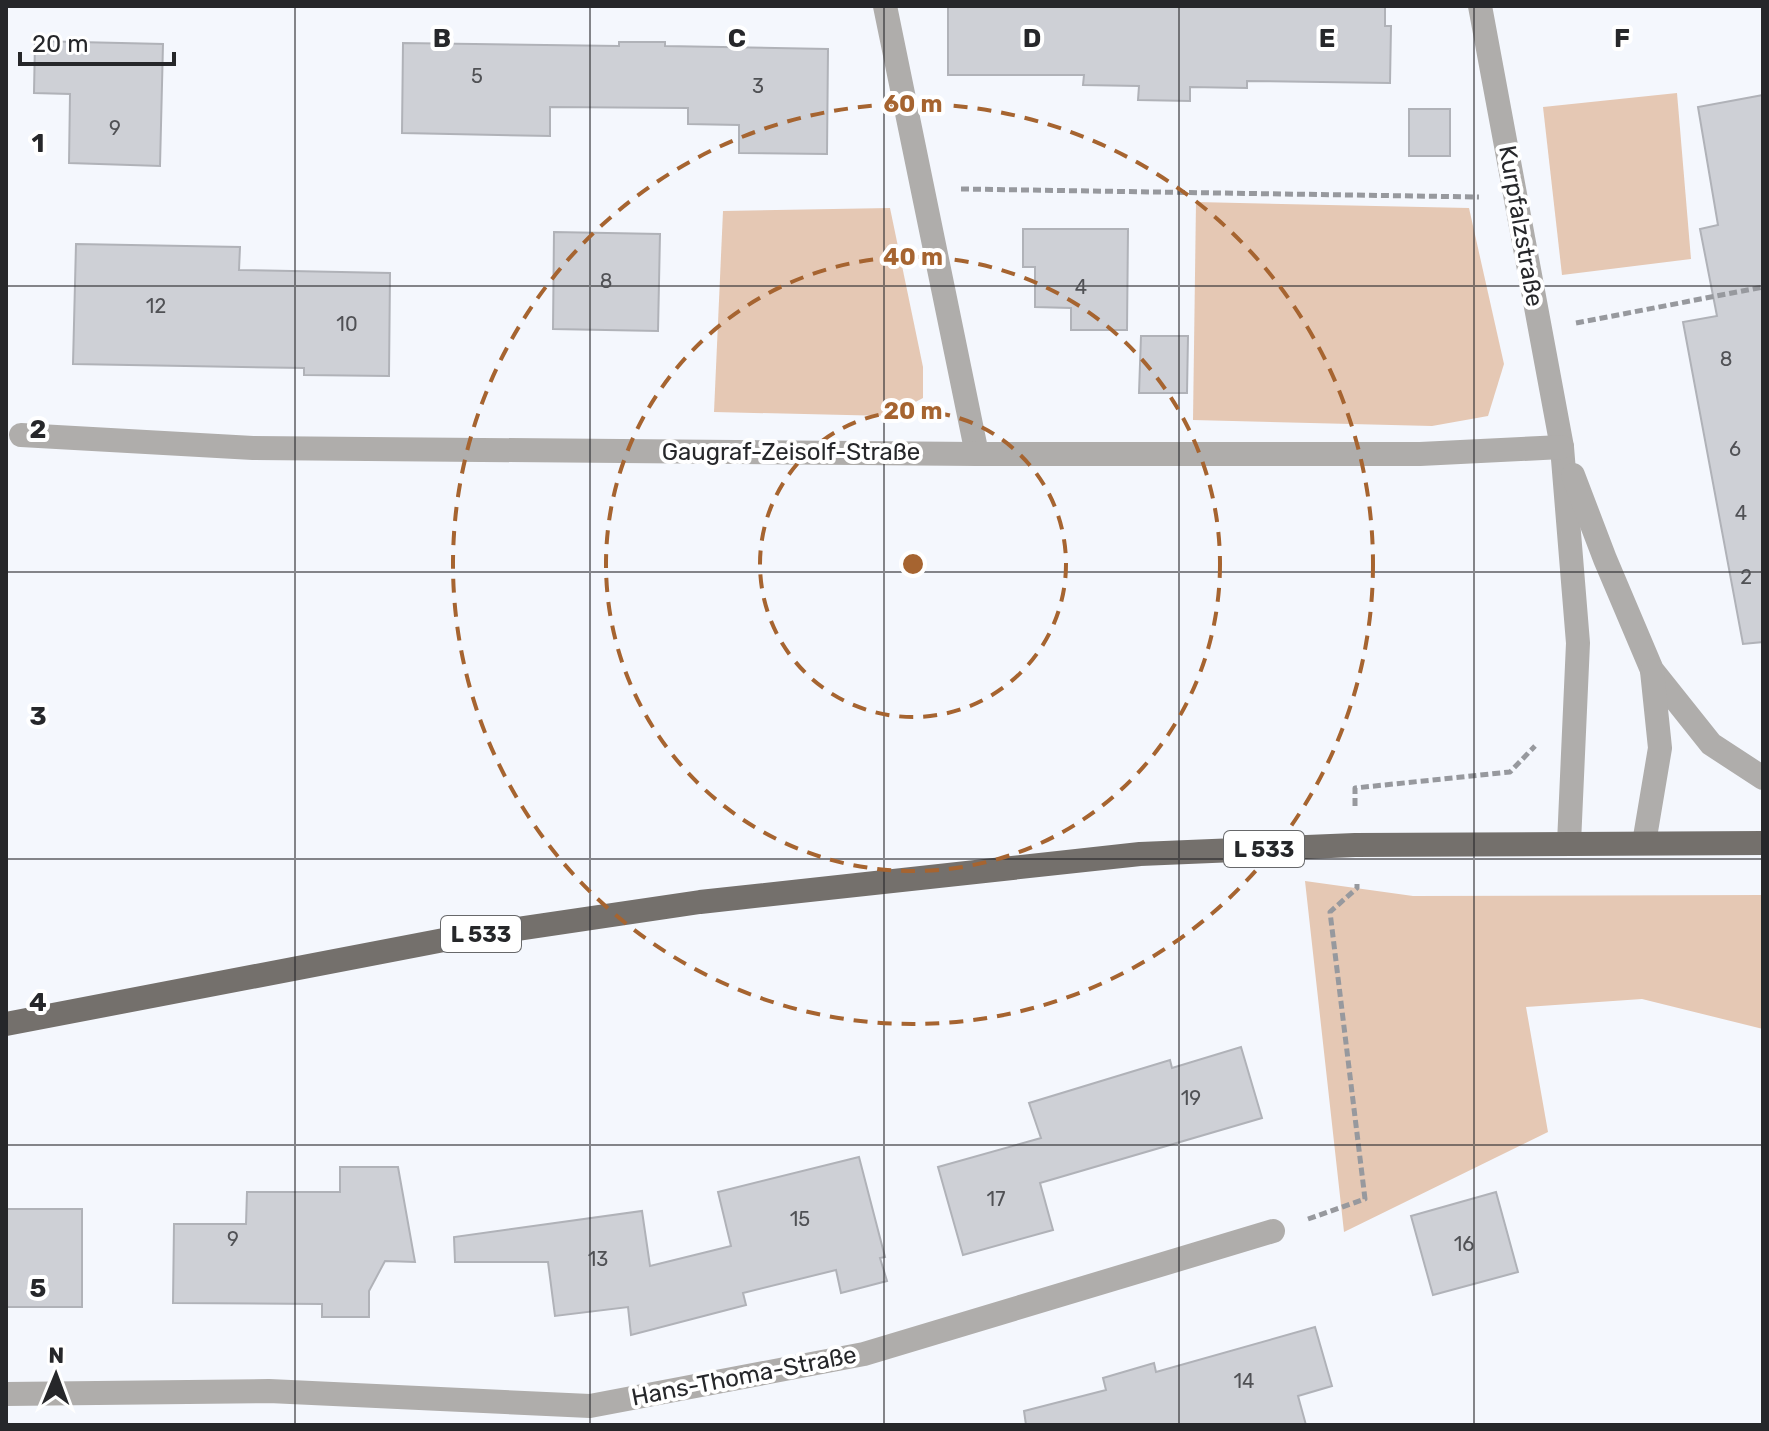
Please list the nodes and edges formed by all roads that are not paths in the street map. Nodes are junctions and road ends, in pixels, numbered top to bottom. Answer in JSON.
{"nodes":[{"id":1,"x":885,"y":6,"type":"edge"},
{"id":2,"x":1480,"y":6,"type":"edge"},
{"id":3,"x":21,"y":435,"type":"dead end"},
{"id":4,"x":1562,"y":447,"type":"junction"},
{"id":5,"x":977,"y":454,"type":"junction"},
{"id":6,"x":1652,"y":670,"type":"junction"},
{"id":7,"x":1763,"y":778,"type":"edge"},
{"id":8,"x":1569,"y":843,"type":"junction"},
{"id":9,"x":1644,"y":843,"type":"junction"},
{"id":10,"x":1763,"y":843,"type":"edge"},
{"id":11,"x":6,"y":1024,"type":"edge"},
{"id":12,"x":1273,"y":1231,"type":"road end"},
{"id":13,"x":6,"y":1394,"type":"edge"}],
"edges":[{"from":1,"to":5,"type":"street"},
{"from":2,"to":4,"type":"street","name":"Kurpfalzstraße"},
{"from":3,"to":5,"type":"street","name":"Gaugraf-Zeisolf-Straße"},
{"from":4,"to":5,"type":"street","name":"Gaugraf-Zeisolf-Straße"},
{"from":4,"to":6,"type":"street","name":"Kurpfalzstraße"},
{"from":4,"to":8,"type":"street","name":"Kurpfalzstraße"},
{"from":6,"to":7,"type":"street","name":"Kurpfalzstraße"},
{"from":6,"to":9,"type":"street","name":"Kurpfalzstraße"},
{"from":8,"to":9,"type":"main road","number":"L 533"},
{"from":8,"to":11,"type":"main road","number":"L 533"},
{"from":9,"to":10,"type":"main road","number":"L 533"},
{"from":12,"to":13,"type":"street","name":"Hans-Thoma-Straße"}]}
